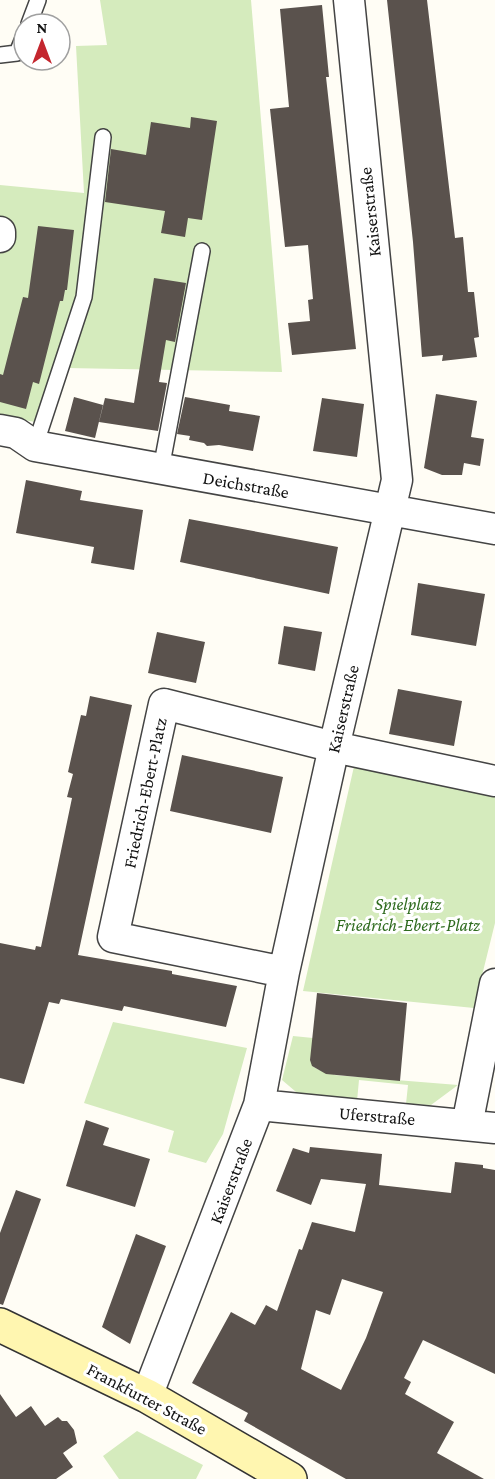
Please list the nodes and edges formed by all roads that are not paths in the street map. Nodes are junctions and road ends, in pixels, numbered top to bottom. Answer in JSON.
{"nodes":[{"id":1,"x":349,"y":0,"type":"edge"},
{"id":2,"x":103,"y":137,"type":"dead end"},
{"id":3,"x":202,"y":251,"type":"dead end"},
{"id":4,"x":0,"y":430,"type":"edge"},
{"id":5,"x":35,"y":446,"type":"junction"},
{"id":6,"x":161,"y":469,"type":"junction"},
{"id":7,"x":390,"y":511,"type":"junction"},
{"id":8,"x":495,"y":528,"type":"edge"},
{"id":9,"x":334,"y":747,"type":"junction"},
{"id":10,"x":495,"y":781,"type":"edge"},
{"id":11,"x":284,"y":972,"type":"junction"},
{"id":12,"x":495,"y":984,"type":"edge"},
{"id":13,"x":258,"y":1105,"type":"junction"},
{"id":14,"x":481,"y":1127,"type":"edge"},
{"id":15,"x":0,"y":1325,"type":"edge"},
{"id":16,"x":147,"y":1396,"type":"junction"},
{"id":17,"x":290,"y":1479,"type":"edge"}],
"edges":[{"from":1,"to":7,"type":"street","name":"Kaiserstraße"},
{"from":2,"to":5,"type":"lane"},
{"from":3,"to":6,"type":"lane"},
{"from":4,"to":5,"type":"street","name":"Deichstraße"},
{"from":5,"to":6,"type":"street","name":"Deichstraße"},
{"from":6,"to":7,"type":"street","name":"Deichstraße"},
{"from":7,"to":8,"type":"street","name":"Deichstraße"},
{"from":7,"to":9,"type":"street","name":"Kaiserstraße"},
{"from":9,"to":10,"type":"street","name":"Friedrich-Ebert-Platz"},
{"from":9,"to":11,"type":"street","name":"Kaiserstraße"},
{"from":9,"to":11,"type":"street","name":"Friedrich-Ebert-Platz"},
{"from":11,"to":13,"type":"street","name":"Kaiserstraße"},
{"from":12,"to":14,"type":"street"},
{"from":13,"to":14,"type":"street","name":"Uferstraße"},
{"from":13,"to":16,"type":"street","name":"Kaiserstraße"},
{"from":15,"to":16,"type":"main road","name":"Frankfurter Straße"},
{"from":16,"to":17,"type":"main road","name":"Frankfurter Straße"}]}
